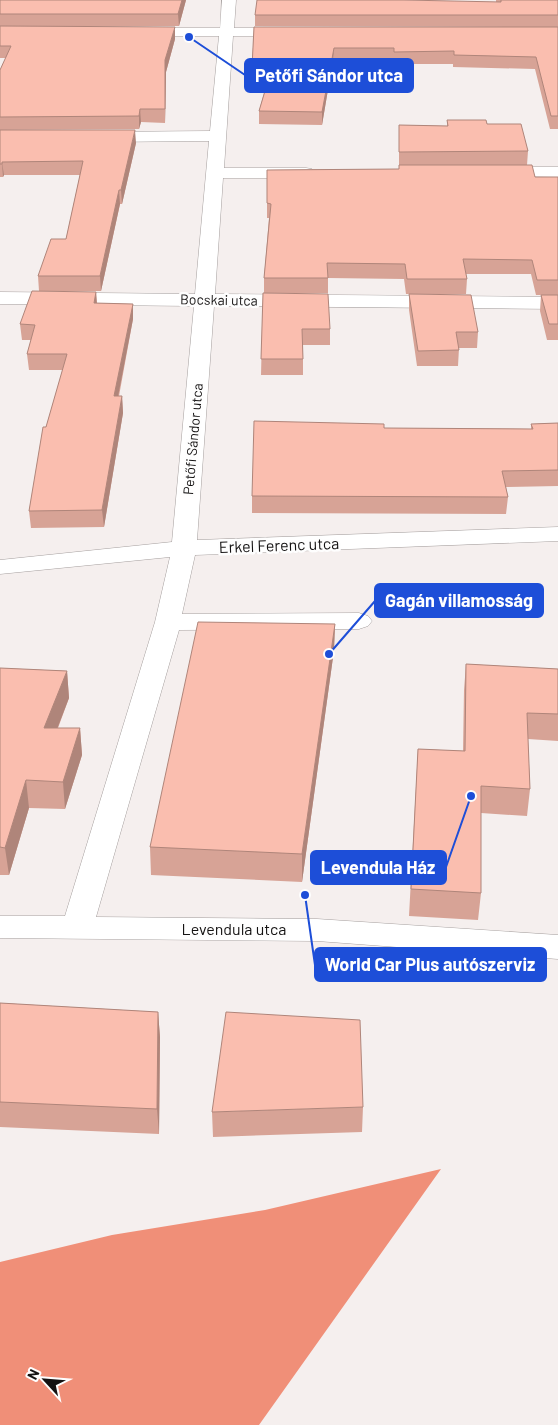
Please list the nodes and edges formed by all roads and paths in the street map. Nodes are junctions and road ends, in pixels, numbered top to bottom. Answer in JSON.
{"nodes":[{"id":1,"x":229,"y":0,"type":"edge"},
{"id":2,"x":118,"y":32,"type":"edge"},
{"id":3,"x":226,"y":32,"type":"junction"},
{"id":4,"x":310,"y":32,"type":"edge"},
{"id":5,"x":218,"y":136,"type":"junction"},
{"id":6,"x":79,"y":137,"type":"edge"},
{"id":7,"x":480,"y":172,"type":"edge"},
{"id":8,"x":558,"y":172,"type":"edge"},
{"id":9,"x":215,"y":173,"type":"junction"},
{"id":10,"x":322,"y":173,"type":"edge"},
{"id":11,"x":0,"y":298,"type":"edge"},
{"id":12,"x":204,"y":299,"type":"junction"},
{"id":13,"x":558,"y":303,"type":"edge"},
{"id":14,"x":558,"y":534,"type":"edge"},
{"id":15,"x":184,"y":548,"type":"junction"},
{"id":16,"x":0,"y":567,"type":"edge"},
{"id":17,"x":359,"y":621,"type":"dead end"},
{"id":18,"x":168,"y":622,"type":"junction"},
{"id":19,"x":0,"y":928,"type":"edge"},
{"id":20,"x":77,"y":928,"type":"junction"},
{"id":21,"x":558,"y":947,"type":"edge"}],
"edges":[{"from":1,"to":3,"type":"street","name":"Petőfi Sándor utca"},
{"from":2,"to":3,"type":"street"},
{"from":3,"to":4,"type":"street"},
{"from":3,"to":5,"type":"street","name":"Petőfi Sándor utca"},
{"from":5,"to":6,"type":"street"},
{"from":5,"to":9,"type":"street","name":"Petőfi Sándor utca"},
{"from":7,"to":8,"type":"street"},
{"from":9,"to":10,"type":"street"},
{"from":9,"to":12,"type":"street","name":"Petőfi Sándor utca"},
{"from":11,"to":12,"type":"street","name":"Bocskai utca"},
{"from":12,"to":13,"type":"street","name":"Bocskai utca"},
{"from":12,"to":15,"type":"street","name":"Petőfi Sándor utca"},
{"from":14,"to":15,"type":"street","name":"Erkel Ferenc utca"},
{"from":15,"to":16,"type":"street","name":"Erkel Ferenc utca"},
{"from":15,"to":18,"type":"street","name":"Petőfi Sándor utca"},
{"from":17,"to":18,"type":"street"},
{"from":18,"to":20,"type":"street","name":"Petőfi Sándor utca"},
{"from":19,"to":20,"type":"street","name":"Levendula utca"},
{"from":20,"to":21,"type":"street","name":"Levendula utca"}]}
